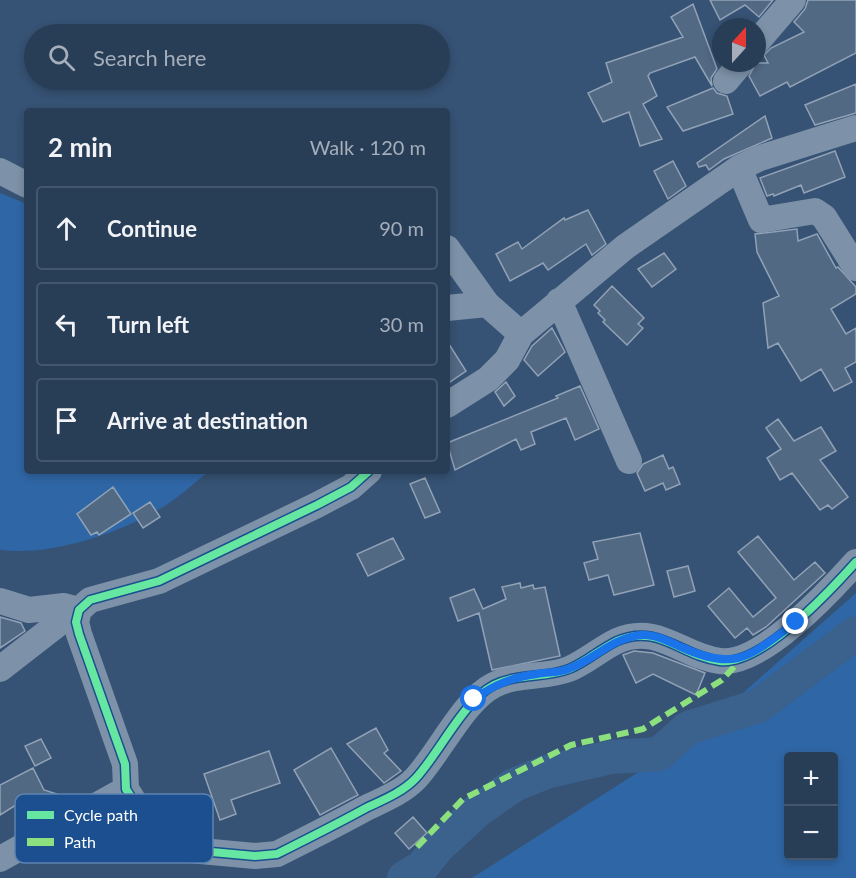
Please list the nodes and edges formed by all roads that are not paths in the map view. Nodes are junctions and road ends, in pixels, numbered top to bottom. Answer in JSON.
{"nodes":[{"id":1,"x":793,"y":0,"type":"edge"},
{"id":2,"x":766,"y":32,"type":"edge"},
{"id":3,"x":856,"y":129,"type":"edge"},
{"id":4,"x":739,"y":168,"type":"junction"},
{"id":5,"x":0,"y":171,"type":"edge"},
{"id":6,"x":24,"y":183,"type":"edge"},
{"id":7,"x":450,"y":252,"type":"edge"},
{"id":8,"x":856,"y":268,"type":"edge"},
{"id":9,"x":559,"y":301,"type":"junction"},
{"id":10,"x":487,"y":304,"type":"junction"},
{"id":11,"x":450,"y":308,"type":"edge"},
{"id":12,"x":521,"y":334,"type":"junction"},
{"id":13,"x":450,"y":403,"type":"edge"},
{"id":14,"x":629,"y":461,"type":"dead end"},
{"id":15,"x":366,"y":474,"type":"edge"},
{"id":16,"x":856,"y":562,"type":"edge"},
{"id":17,"x":0,"y":601,"type":"edge"},
{"id":18,"x":79,"y":610,"type":"junction"},
{"id":19,"x":0,"y":669,"type":"edge"},
{"id":20,"x":126,"y":789,"type":"junction"},
{"id":21,"x":117,"y":794,"type":"edge"},
{"id":22,"x":129,"y":794,"type":"edge"},
{"id":23,"x":15,"y":851,"type":"edge"},
{"id":24,"x":213,"y":853,"type":"edge"},
{"id":25,"x":0,"y":859,"type":"edge"}],
"edges":[{"from":1,"to":2,"type":"street"},
{"from":3,"to":4,"type":"street"},
{"from":4,"to":8,"type":"street"},
{"from":4,"to":9,"type":"street"},
{"from":5,"to":6,"type":"street"},
{"from":7,"to":10,"type":"street"},
{"from":9,"to":12,"type":"street"},
{"from":9,"to":14,"type":"street"},
{"from":10,"to":11,"type":"street"},
{"from":10,"to":12,"type":"street"},
{"from":12,"to":13,"type":"street"},
{"from":15,"to":18,"type":"street"},
{"from":16,"to":24,"type":"street"},
{"from":17,"to":18,"type":"street"},
{"from":18,"to":19,"type":"street"},
{"from":18,"to":20,"type":"street"},
{"from":20,"to":21,"type":"street"},
{"from":20,"to":22,"type":"street"},
{"from":23,"to":25,"type":"street"}]}
